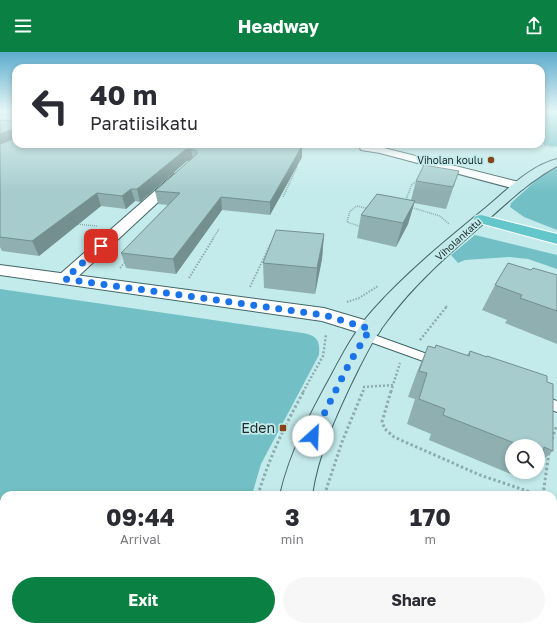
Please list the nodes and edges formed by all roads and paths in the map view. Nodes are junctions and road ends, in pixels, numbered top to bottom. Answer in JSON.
{"nodes":[{"id":1,"x":545,"y":146,"type":"edge"},
{"id":2,"x":365,"y":148,"type":"dead end"},
{"id":3,"x":557,"y":148,"type":"edge"},
{"id":4,"x":557,"y":162,"type":"edge"},
{"id":5,"x":297,"y":166,"type":"edge"},
{"id":6,"x":186,"y":169,"type":"edge"},
{"id":7,"x":422,"y":179,"type":"edge"},
{"id":8,"x":519,"y":186,"type":"junction"},
{"id":9,"x":283,"y":197,"type":"edge"},
{"id":10,"x":403,"y":206,"type":"edge"},
{"id":11,"x":409,"y":207,"type":"edge"},
{"id":12,"x":375,"y":209,"type":"edge"},
{"id":13,"x":486,"y":215,"type":"junction"},
{"id":14,"x":75,"y":224,"type":"edge"},
{"id":15,"x":451,"y":225,"type":"dead end"},
{"id":16,"x":120,"y":228,"type":"junction"},
{"id":17,"x":364,"y":228,"type":"edge"},
{"id":18,"x":219,"y":229,"type":"dead end"},
{"id":19,"x":557,"y":235,"type":"edge"},
{"id":20,"x":557,"y":239,"type":"edge"},
{"id":21,"x":272,"y":241,"type":"edge"},
{"id":22,"x":130,"y":257,"type":"edge"},
{"id":23,"x":120,"y":268,"type":"edge"},
{"id":24,"x":0,"y":270,"type":"edge"},
{"id":25,"x":65,"y":279,"type":"junction"},
{"id":26,"x":188,"y":280,"type":"dead end"},
{"id":27,"x":250,"y":288,"type":"dead end"},
{"id":28,"x":368,"y":333,"type":"junction"},
{"id":29,"x":326,"y":334,"type":"dead end"},
{"id":30,"x":447,"y":366,"type":"edge"},
{"id":31,"x":393,"y":385,"type":"dead end"},
{"id":32,"x":364,"y":388,"type":"dead end"},
{"id":33,"x":528,"y":395,"type":"edge"},
{"id":34,"x":557,"y":407,"type":"edge"},
{"id":35,"x":557,"y":425,"type":"edge"},
{"id":36,"x":259,"y":491,"type":"edge"},
{"id":37,"x":297,"y":491,"type":"edge"},
{"id":38,"x":326,"y":491,"type":"edge"},
{"id":39,"x":527,"y":491,"type":"edge"},
{"id":40,"x":543,"y":491,"type":"edge"}],
"edges":[{"from":1,"to":3,"type":"path"},
{"from":2,"to":8,"type":"street"},
{"from":4,"to":8,"type":"main road","name":"Viholankatu"},
{"from":5,"to":9,"type":"path"},
{"from":6,"to":16,"type":"street"},
{"from":7,"to":10,"type":"path"},
{"from":8,"to":13,"type":"main road","name":"Viholankatu"},
{"from":11,"to":15,"type":"path"},
{"from":12,"to":17,"type":"path"},
{"from":13,"to":19,"type":"highway"},
{"from":13,"to":20,"type":"highway"},
{"from":13,"to":28,"type":"main road","name":"Viholankatu"},
{"from":14,"to":16,"type":"path"},
{"from":16,"to":25,"type":"street"},
{"from":18,"to":26,"type":"path"},
{"from":21,"to":27,"type":"path"},
{"from":22,"to":23,"type":"path"},
{"from":24,"to":25,"type":"street"},
{"from":25,"to":28,"type":"street"},
{"from":28,"to":30,"type":"lane"},
{"from":28,"to":37,"type":"main road","name":"Viholankatu"},
{"from":29,"to":36,"type":"path"},
{"from":31,"to":39,"type":"path"},
{"from":32,"to":38,"type":"path"},
{"from":33,"to":34,"type":"lane"},
{"from":35,"to":40,"type":"path"}]}
